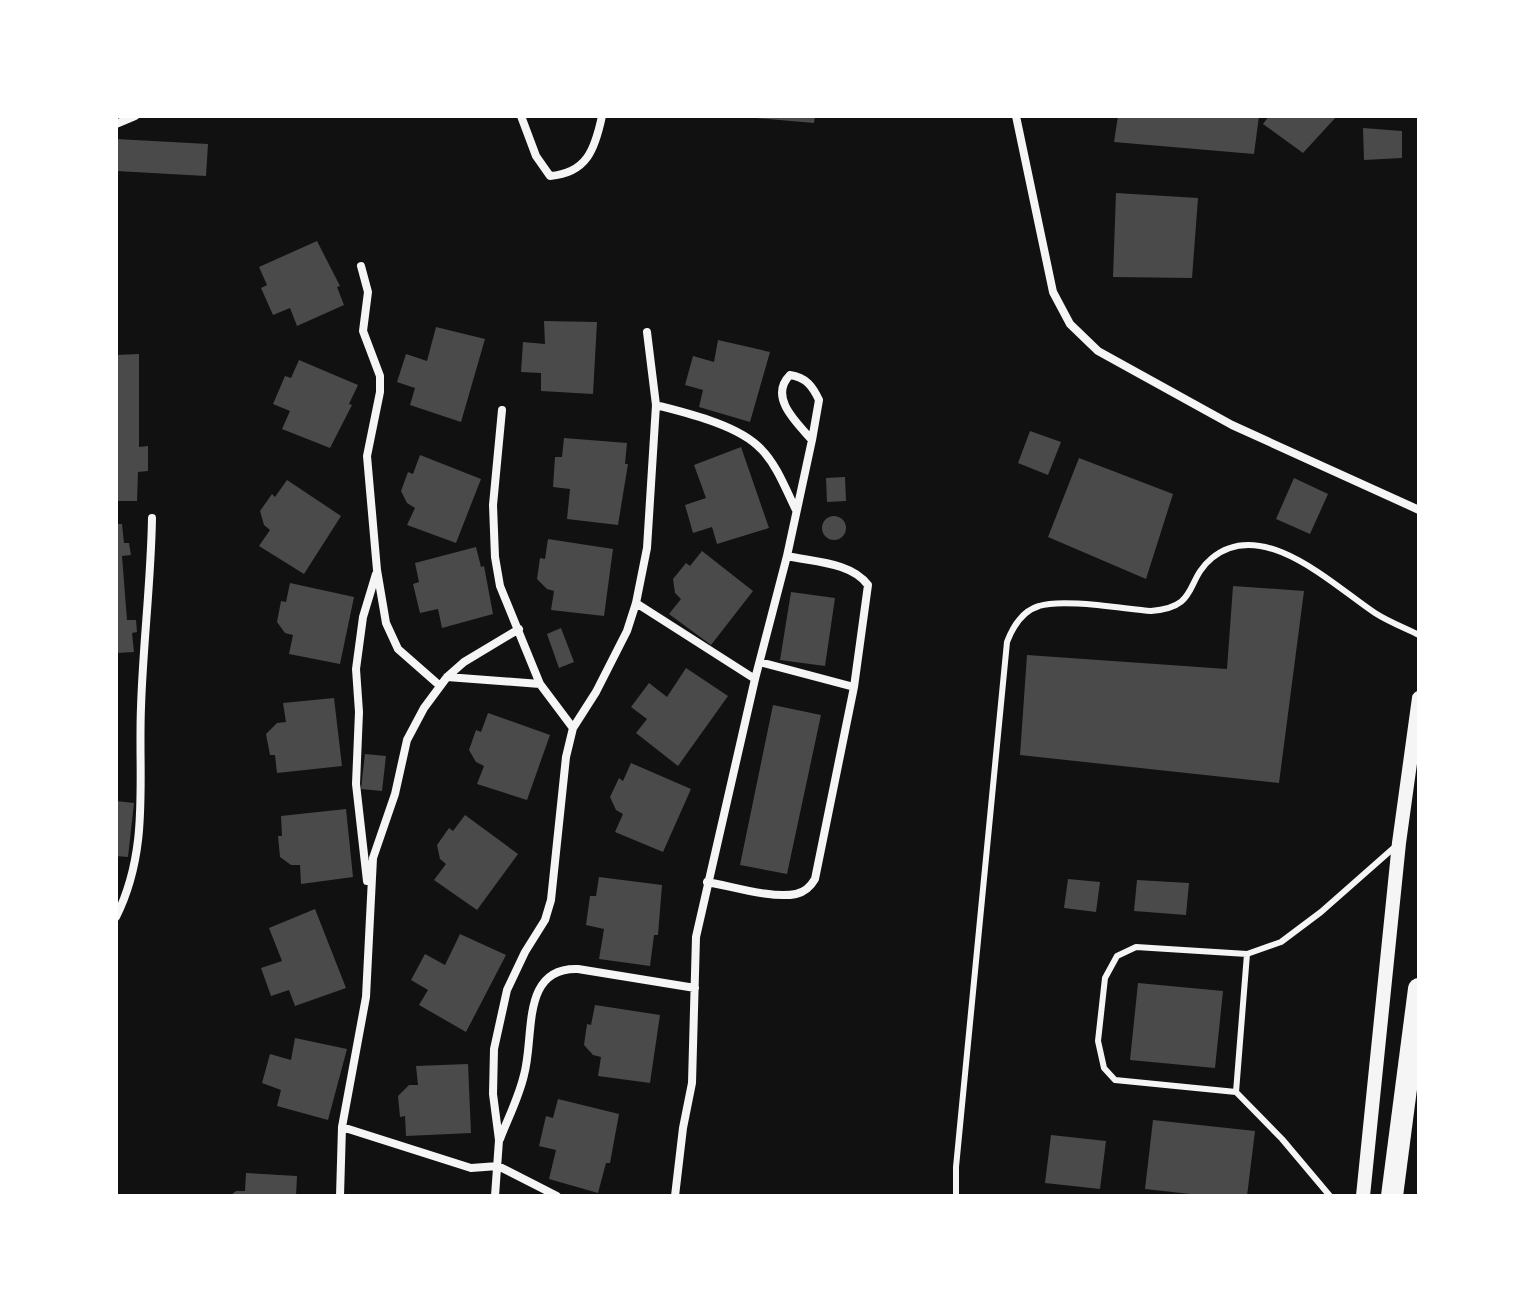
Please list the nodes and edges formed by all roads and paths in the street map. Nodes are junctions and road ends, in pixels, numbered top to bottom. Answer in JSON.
{"nodes":[{"id":1,"x":135,"y":116,"type":"edge"},
{"id":2,"x":521,"y":116,"type":"edge"},
{"id":3,"x":602,"y":116,"type":"edge"},
{"id":4,"x":1016,"y":116,"type":"edge"},
{"id":5,"x":116,"y":124,"type":"edge"},
{"id":6,"x":361,"y":266,"type":"dead end"},
{"id":7,"x":647,"y":332,"type":"dead end"},
{"id":8,"x":656,"y":405,"type":"junction"},
{"id":9,"x":502,"y":410,"type":"dead end"},
{"id":10,"x":812,"y":440,"type":"junction"},
{"id":11,"x":1419,"y":510,"type":"edge"},
{"id":12,"x":797,"y":511,"type":"junction"},
{"id":13,"x":152,"y":518,"type":"dead end"},
{"id":14,"x":787,"y":556,"type":"junction"},
{"id":15,"x":377,"y":570,"type":"junction"},
{"id":16,"x":636,"y":603,"type":"junction"},
{"id":17,"x":519,"y":629,"type":"junction"},
{"id":18,"x":1419,"y":635,"type":"edge"},
{"id":19,"x":760,"y":662,"type":"junction"},
{"id":20,"x":447,"y":677,"type":"junction"},
{"id":21,"x":755,"y":679,"type":"junction"},
{"id":22,"x":540,"y":684,"type":"junction"},
{"id":23,"x":439,"y":685,"type":"junction"},
{"id":24,"x":854,"y":687,"type":"junction"},
{"id":25,"x":1419,"y":698,"type":"edge"},
{"id":26,"x":573,"y":728,"type":"junction"},
{"id":27,"x":1399,"y":843,"type":"junction"},
{"id":28,"x":707,"y":882,"type":"junction"},
{"id":29,"x":369,"y":898,"type":"junction"},
{"id":30,"x":116,"y":917,"type":"edge"},
{"id":31,"x":1247,"y":954,"type":"junction"},
{"id":32,"x":695,"y":988,"type":"junction"},
{"id":33,"x":1419,"y":989,"type":"edge"},
{"id":34,"x":1236,"y":1092,"type":"junction"},
{"id":35,"x":342,"y":1127,"type":"junction"},
{"id":36,"x":499,"y":1140,"type":"junction"},
{"id":37,"x":498,"y":1166,"type":"junction"},
{"id":38,"x":340,"y":1196,"type":"edge"},
{"id":39,"x":495,"y":1196,"type":"edge"},
{"id":40,"x":557,"y":1196,"type":"edge"},
{"id":41,"x":675,"y":1196,"type":"edge"},
{"id":42,"x":956,"y":1196,"type":"edge"},
{"id":43,"x":1330,"y":1196,"type":"edge"},
{"id":44,"x":1363,"y":1196,"type":"edge"},
{"id":45,"x":1392,"y":1196,"type":"edge"}],
"edges":[{"from":1,"to":5,"type":"street"},
{"from":2,"to":3,"type":"street"},
{"from":4,"to":11,"type":"street"},
{"from":6,"to":15,"type":"street"},
{"from":7,"to":8,"type":"street"},
{"from":8,"to":12,"type":"street"},
{"from":8,"to":16,"type":"street"},
{"from":9,"to":17,"type":"street"},
{"from":10,"to":10,"type":"street"},
{"from":10,"to":12,"type":"street"},
{"from":12,"to":14,"type":"street"},
{"from":13,"to":30,"type":"street"},
{"from":14,"to":19,"type":"street"},
{"from":14,"to":24,"type":"street"},
{"from":15,"to":23,"type":"street"},
{"from":15,"to":29,"type":"street"},
{"from":16,"to":21,"type":"street"},
{"from":16,"to":26,"type":"street"},
{"from":17,"to":20,"type":"street"},
{"from":17,"to":22,"type":"street"},
{"from":18,"to":42,"type":"lane"},
{"from":19,"to":21,"type":"street"},
{"from":19,"to":24,"type":"street"},
{"from":20,"to":22,"type":"street"},
{"from":20,"to":23,"type":"street"},
{"from":21,"to":28,"type":"street"},
{"from":22,"to":26,"type":"street"},
{"from":23,"to":29,"type":"street"},
{"from":24,"to":28,"type":"street"},
{"from":25,"to":27,"type":"street"},
{"from":26,"to":36,"type":"street"},
{"from":27,"to":31,"type":"lane"},
{"from":27,"to":44,"type":"street"},
{"from":28,"to":32,"type":"street"},
{"from":29,"to":35,"type":"street"},
{"from":31,"to":34,"type":"lane"},
{"from":31,"to":34,"type":"lane"},
{"from":32,"to":36,"type":"street"},
{"from":32,"to":41,"type":"street"},
{"from":33,"to":45,"type":"highway"},
{"from":34,"to":43,"type":"lane"},
{"from":35,"to":37,"type":"street"},
{"from":35,"to":38,"type":"street"},
{"from":36,"to":37,"type":"street"},
{"from":37,"to":39,"type":"street"},
{"from":37,"to":40,"type":"street"}]}
